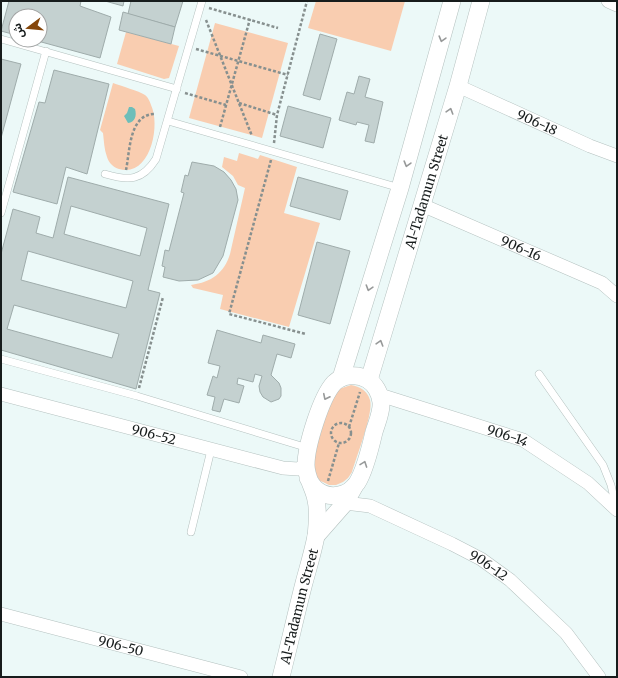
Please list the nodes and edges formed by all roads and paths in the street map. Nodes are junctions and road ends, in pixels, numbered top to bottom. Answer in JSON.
{"nodes":[{"id":1,"x":307,"y":1,"type":"edge"},
{"id":2,"x":452,"y":1,"type":"edge"},
{"id":3,"x":481,"y":1,"type":"edge"},
{"id":4,"x":608,"y":1,"type":"edge"},
{"id":5,"x":202,"y":4,"type":"edge"},
{"id":6,"x":617,"y":5,"type":"edge"},
{"id":7,"x":250,"y":20,"type":"junction"},
{"id":8,"x":278,"y":28,"type":"dead end"},
{"id":9,"x":1,"y":39,"type":"edge"},
{"id":10,"x":190,"y":47,"type":"junction"},
{"id":11,"x":46,"y":51,"type":"junction"},
{"id":12,"x":220,"y":56,"type":"junction"},
{"id":13,"x":238,"y":61,"type":"junction"},
{"id":14,"x":288,"y":75,"type":"junction"},
{"id":15,"x":231,"y":85,"type":"junction"},
{"id":16,"x":458,"y":86,"type":"junction"},
{"id":17,"x":177,"y":90,"type":"junction"},
{"id":18,"x":239,"y":103,"type":"junction"},
{"id":19,"x":226,"y":105,"type":"junction"},
{"id":20,"x":154,"y":114,"type":"dead end"},
{"id":21,"x":277,"y":115,"type":"junction"},
{"id":22,"x":168,"y":121,"type":"junction"},
{"id":23,"x":218,"y":134,"type":"junction"},
{"id":24,"x":256,"y":146,"type":"junction"},
{"id":25,"x":274,"y":151,"type":"junction"},
{"id":26,"x":617,"y":156,"type":"edge"},
{"id":27,"x":105,"y":174,"type":"dead end"},
{"id":28,"x":125,"y":178,"type":"junction"},
{"id":29,"x":400,"y":188,"type":"junction"},
{"id":30,"x":422,"y":205,"type":"junction"},
{"id":31,"x":1,"y":213,"type":"edge"},
{"id":32,"x":617,"y":296,"type":"edge"},
{"id":33,"x":163,"y":297,"type":"dead end"},
{"id":34,"x":306,"y":334,"type":"dead end"},
{"id":35,"x":1,"y":359,"type":"edge"},
{"id":36,"x":539,"y":374,"type":"dead end"},
{"id":37,"x":341,"y":378,"type":"junction"},
{"id":38,"x":366,"y":379,"type":"junction"},
{"id":39,"x":1,"y":394,"type":"edge"},
{"id":40,"x":380,"y":395,"type":"junction"},
{"id":41,"x":137,"y":396,"type":"junction"},
{"id":42,"x":349,"y":427,"type":"junction"},
{"id":43,"x":339,"y":443,"type":"junction"},
{"id":44,"x":308,"y":448,"type":"junction"},
{"id":45,"x":211,"y":450,"type":"junction"},
{"id":46,"x":307,"y":472,"type":"junction"},
{"id":47,"x":355,"y":485,"type":"junction"},
{"id":48,"x":324,"y":494,"type":"junction"},
{"id":49,"x":345,"y":503,"type":"junction"},
{"id":50,"x":370,"y":506,"type":"junction"},
{"id":51,"x":617,"y":510,"type":"edge"},
{"id":52,"x":190,"y":532,"type":"dead end"},
{"id":53,"x":316,"y":536,"type":"junction"},
{"id":54,"x":1,"y":614,"type":"edge"},
{"id":55,"x":241,"y":677,"type":"edge"},
{"id":56,"x":281,"y":677,"type":"edge"},
{"id":57,"x":599,"y":677,"type":"edge"}],
"edges":[{"from":1,"to":14,"type":"path"},
{"from":2,"to":29,"type":"street","name":"Al-Tadamun Street","one_way":true},
{"from":3,"to":16,"type":"street","name":"Al-Tadamun Street"},
{"from":4,"to":6,"type":"street"},
{"from":5,"to":7,"type":"path"},
{"from":5,"to":10,"type":"lane"},
{"from":5,"to":12,"type":"path"},
{"from":7,"to":8,"type":"path"},
{"from":7,"to":13,"type":"path"},
{"from":9,"to":11,"type":"lane"},
{"from":10,"to":12,"type":"path"},
{"from":10,"to":17,"type":"lane"},
{"from":11,"to":17,"type":"lane"},
{"from":11,"to":31,"type":"lane"},
{"from":12,"to":13,"type":"path"},
{"from":12,"to":15,"type":"path"},
{"from":13,"to":14,"type":"path"},
{"from":13,"to":15,"type":"path"},
{"from":14,"to":21,"type":"path"},
{"from":15,"to":18,"type":"path"},
{"from":15,"to":19,"type":"path"},
{"from":16,"to":26,"type":"street","name":"906-18"},
{"from":30,"to":16,"type":"street","name":"Al-Tadamun Street","one_way":true},
{"from":17,"to":19,"type":"path"},
{"from":17,"to":22,"type":"lane"},
{"from":18,"to":21,"type":"path"},
{"from":18,"to":24,"type":"path"},
{"from":19,"to":23,"type":"path"},
{"from":20,"to":28,"type":"path"},
{"from":21,"to":25,"type":"path"},
{"from":22,"to":23,"type":"lane"},
{"from":22,"to":28,"type":"lane"},
{"from":23,"to":24,"type":"lane"},
{"from":24,"to":25,"type":"lane"},
{"from":25,"to":29,"type":"lane"},
{"from":25,"to":34,"type":"path"},
{"from":27,"to":28,"type":"lane"},
{"from":29,"to":37,"type":"street","name":"Al-Tadamun Street","one_way":true},
{"from":30,"to":32,"type":"street","name":"906-16"},
{"from":38,"to":30,"type":"street","name":"Al-Tadamun Street","one_way":true},
{"from":33,"to":41,"type":"path"},
{"from":35,"to":41,"type":"lane"},
{"from":36,"to":51,"type":"lane"},
{"from":37,"to":38,"type":"street"},
{"from":37,"to":44,"type":"street","name":"Al-Tadamun Street","one_way":true},
{"from":38,"to":40,"type":"street"},
{"from":38,"to":42,"type":"path"},
{"from":39,"to":45,"type":"street","name":"906-52"},
{"from":47,"to":40,"type":"street","name":"Al-Tadamun Street","one_way":true},
{"from":40,"to":51,"type":"street","name":"906-14"},
{"from":41,"to":44,"type":"lane"},
{"from":42,"to":43,"type":"path"},
{"from":42,"to":43,"type":"path"},
{"from":43,"to":48,"type":"path"},
{"from":44,"to":46,"type":"street","name":"Al-Tadamun Street"},
{"from":45,"to":46,"type":"street","name":"906-52"},
{"from":45,"to":52,"type":"lane"},
{"from":46,"to":48,"type":"street"},
{"from":46,"to":53,"type":"street","name":"Al-Tadamun Street"},
{"from":47,"to":48,"type":"street"},
{"from":47,"to":49,"type":"street","name":"Al-Tadamun Street"},
{"from":47,"to":50,"type":"street"},
{"from":49,"to":50,"type":"street","name":"906-12"},
{"from":49,"to":53,"type":"street","name":"Al-Tadamun Street"},
{"from":50,"to":57,"type":"street","name":"906-12"},
{"from":53,"to":56,"type":"street","name":"Al-Tadamun Street"},
{"from":54,"to":55,"type":"street","name":"906-50"}]}
